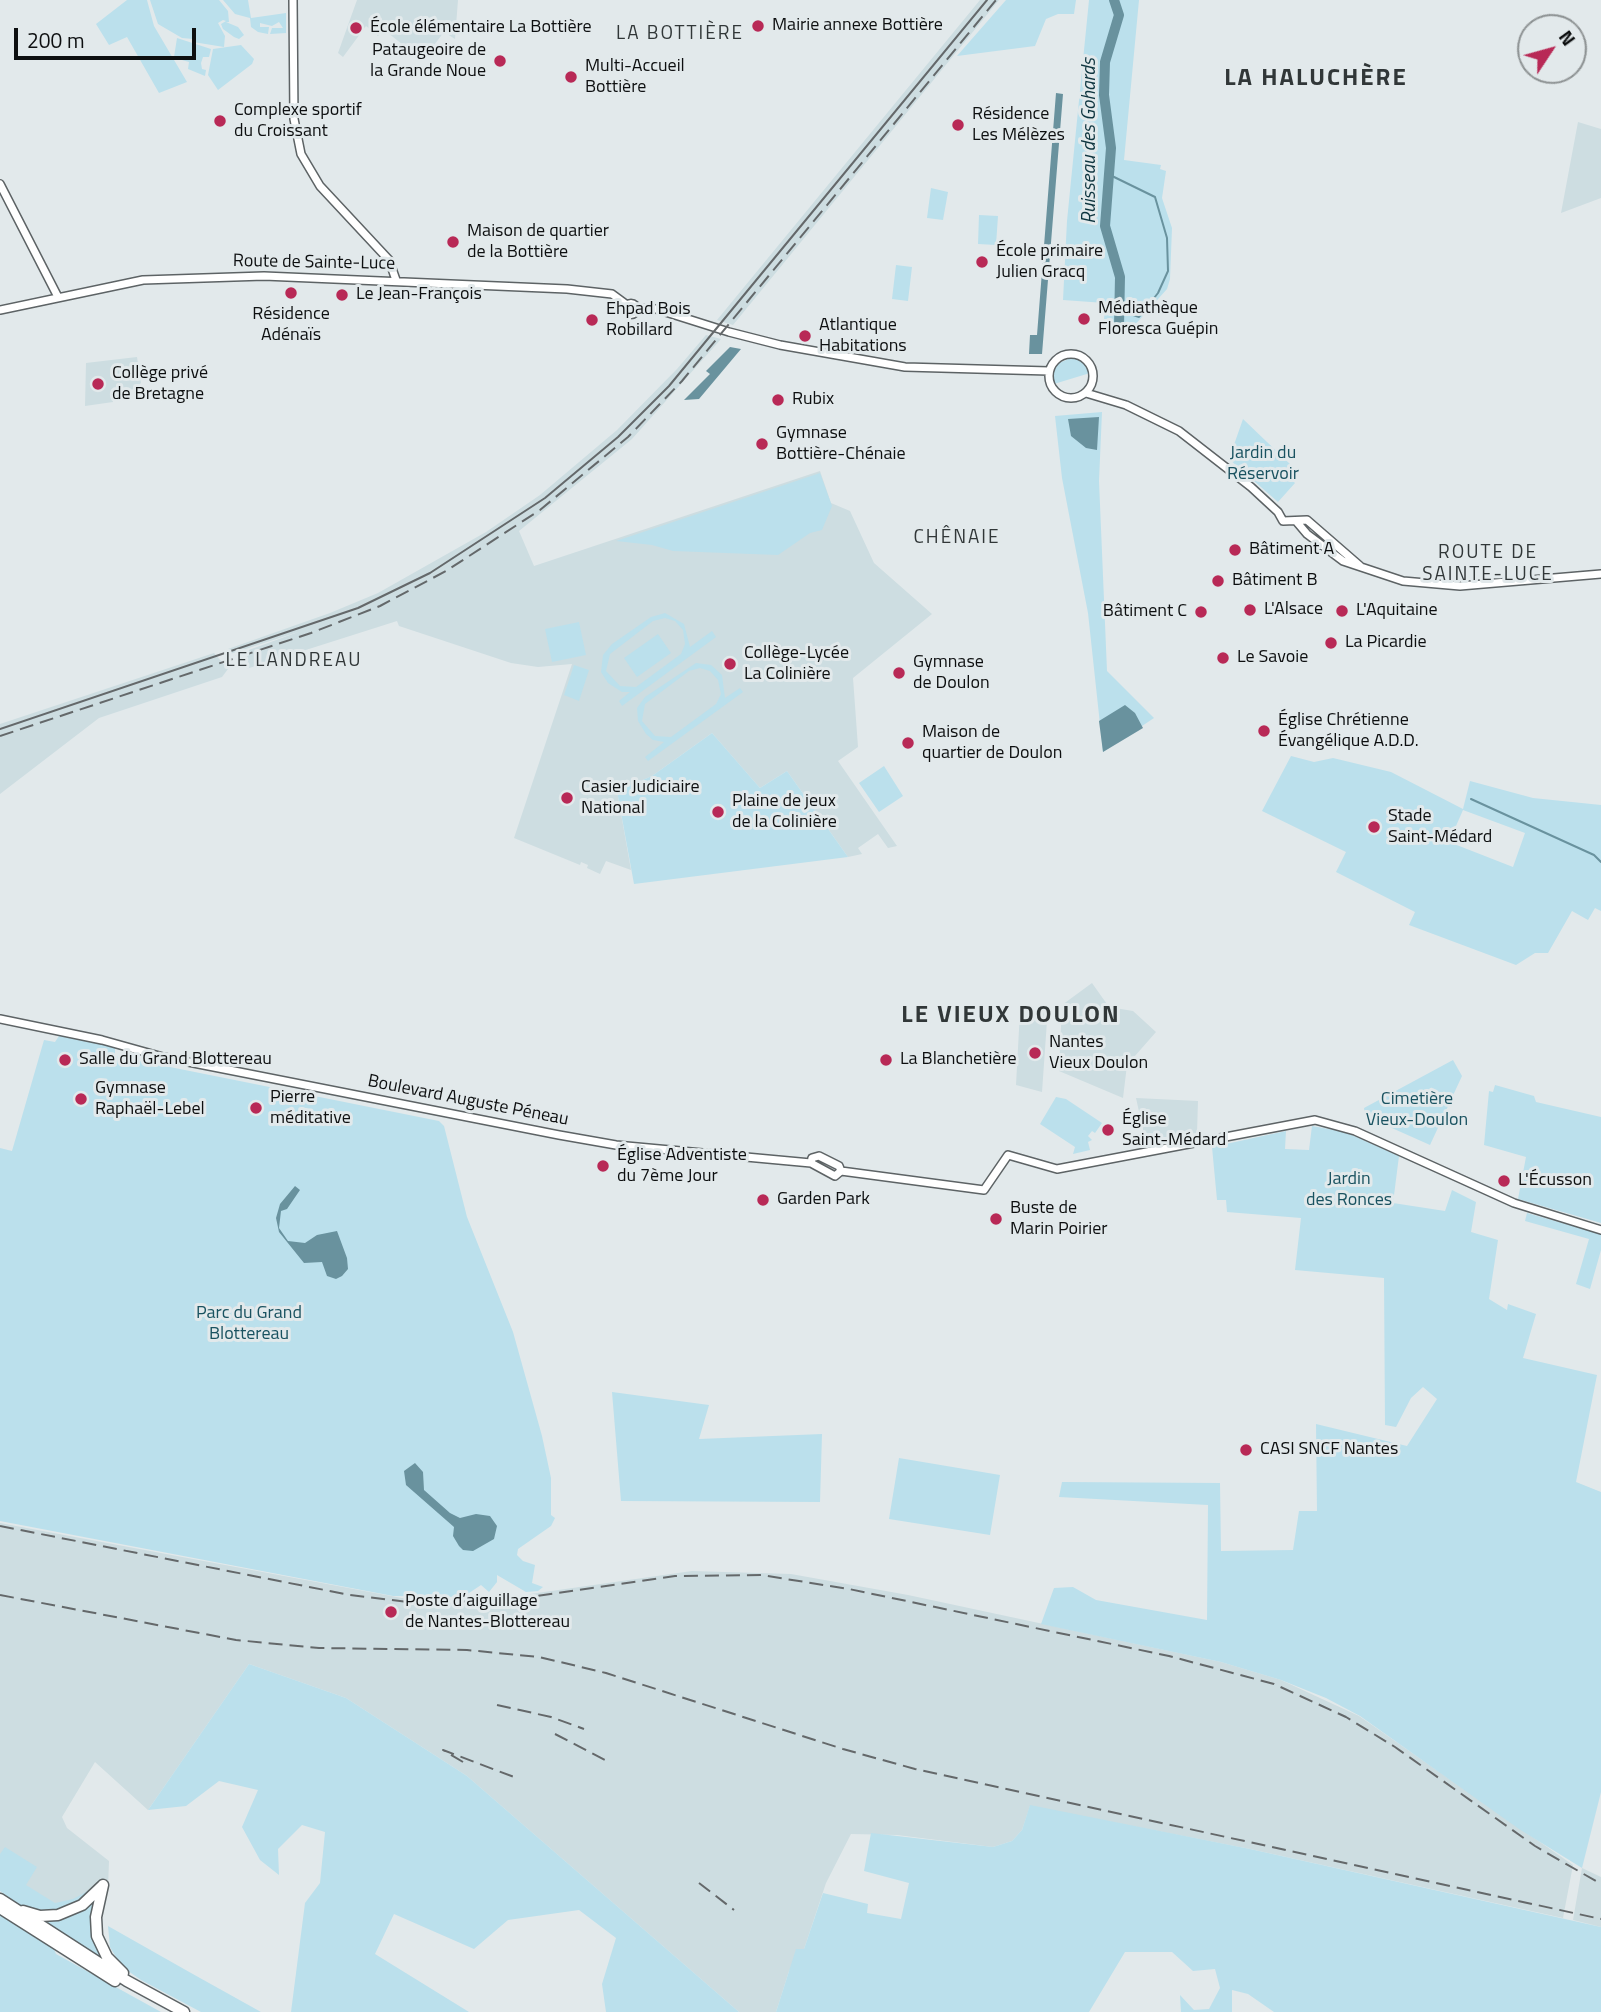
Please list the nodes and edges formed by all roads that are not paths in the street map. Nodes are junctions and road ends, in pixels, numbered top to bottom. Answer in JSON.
{"nodes":[{"id":1,"x":293,"y":0,"type":"edge"},
{"id":2,"x":0,"y":184,"type":"edge"},
{"id":3,"x":396,"y":280,"type":"junction"},
{"id":4,"x":58,"y":298,"type":"junction"},
{"id":5,"x":0,"y":310,"type":"edge"},
{"id":6,"x":1049,"y":371,"type":"junction"},
{"id":7,"x":1092,"y":382,"type":"junction"},
{"id":8,"x":1086,"y":393,"type":"junction"},
{"id":9,"x":1115,"y":400,"type":"junction"},
{"id":10,"x":1601,"y":574,"type":"edge"},
{"id":11,"x":0,"y":1019,"type":"edge"},
{"id":12,"x":1601,"y":1230,"type":"edge"},
{"id":13,"x":0,"y":1897,"type":"edge"},
{"id":14,"x":0,"y":1908,"type":"edge"},
{"id":15,"x":169,"y":2012,"type":"edge"},
{"id":16,"x":184,"y":2012,"type":"edge"},
{"id":17,"x":190,"y":2012,"type":"edge"}],
"edges":[{"from":1,"to":3,"type":"street"},
{"from":2,"to":4,"type":"street"},
{"from":3,"to":4,"type":"street","name":"Route de Sainte-Luce"},
{"from":3,"to":6,"type":"street","name":"Route de Sainte-Luce"},
{"from":4,"to":5,"type":"street","name":"Route de Sainte-Luce"},
{"from":6,"to":7,"type":"street"},
{"from":6,"to":8,"type":"street"},
{"from":7,"to":8,"type":"street"},
{"from":7,"to":9,"type":"street"},
{"from":8,"to":9,"type":"street"},
{"from":9,"to":10,"type":"street"},
{"from":11,"to":12,"type":"street","name":"Boulevard Auguste Péneau"},
{"from":13,"to":16,"type":"main road"},
{"from":13,"to":17,"type":"main road"},
{"from":14,"to":15,"type":"main road"}]}
